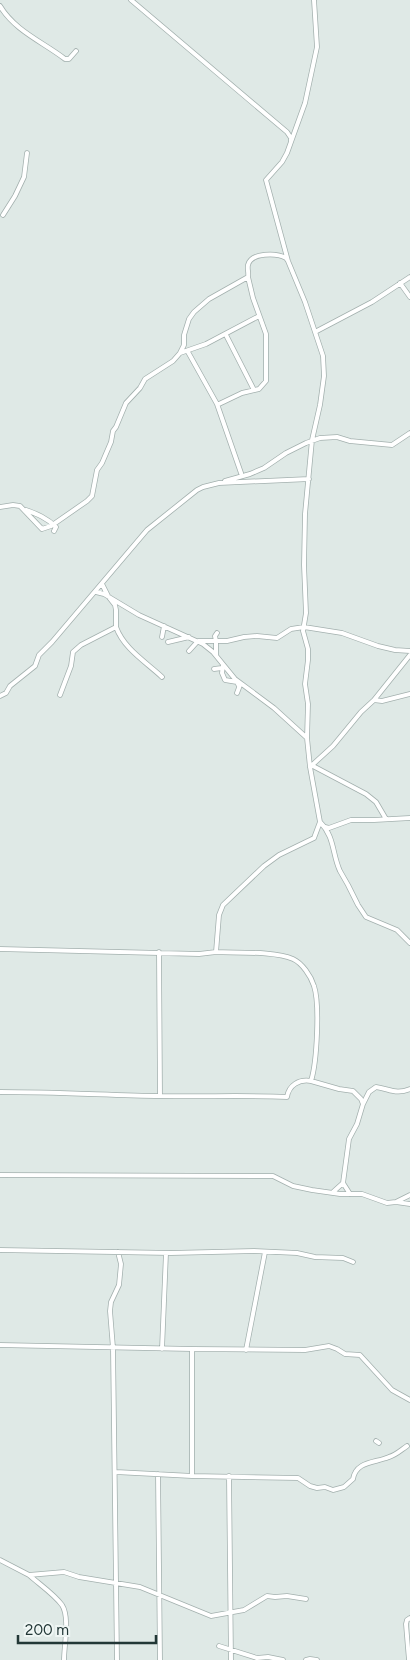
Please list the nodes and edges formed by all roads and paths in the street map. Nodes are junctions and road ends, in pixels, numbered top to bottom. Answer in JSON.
{"nodes":[{"id":1,"x":131,"y":0,"type":"edge"},
{"id":2,"x":314,"y":0,"type":"edge"},
{"id":3,"x":0,"y":6,"type":"edge"},
{"id":4,"x":76,"y":51,"type":"dead end"},
{"id":5,"x":291,"y":141,"type":"junction"},
{"id":6,"x":27,"y":153,"type":"dead end"},
{"id":7,"x":3,"y":216,"type":"dead end"},
{"id":8,"x":288,"y":261,"type":"junction"},
{"id":9,"x":248,"y":277,"type":"junction"},
{"id":10,"x":410,"y":277,"type":"edge"},
{"id":11,"x":400,"y":283,"type":"junction"},
{"id":12,"x":410,"y":298,"type":"edge"},
{"id":13,"x":259,"y":316,"type":"junction"},
{"id":14,"x":315,"y":332,"type":"junction"},
{"id":15,"x":226,"y":335,"type":"junction"},
{"id":16,"x":188,"y":352,"type":"junction"},
{"id":17,"x":180,"y":353,"type":"junction"},
{"id":18,"x":254,"y":390,"type":"junction"},
{"id":19,"x":217,"y":404,"type":"junction"},
{"id":20,"x":410,"y":433,"type":"edge"},
{"id":21,"x":312,"y":440,"type":"junction"},
{"id":22,"x":241,"y":473,"type":"dead end"},
{"id":23,"x":308,"y":479,"type":"junction"},
{"id":24,"x":220,"y":483,"type":"junction"},
{"id":25,"x":0,"y":507,"type":"edge"},
{"id":26,"x":24,"y":509,"type":"junction"},
{"id":27,"x":53,"y":524,"type":"junction"},
{"id":28,"x":54,"y":531,"type":"dead end"},
{"id":29,"x":102,"y":584,"type":"junction"},
{"id":30,"x":96,"y":592,"type":"junction"},
{"id":31,"x":108,"y":596,"type":"junction"},
{"id":32,"x":164,"y":626,"type":"junction"},
{"id":33,"x":116,"y":627,"type":"junction"},
{"id":34,"x":304,"y":627,"type":"junction"},
{"id":35,"x":217,"y":633,"type":"dead end"},
{"id":36,"x":162,"y":637,"type":"dead end"},
{"id":37,"x":189,"y":637,"type":"junction"},
{"id":38,"x":198,"y":640,"type":"junction"},
{"id":39,"x":216,"y":641,"type":"junction"},
{"id":40,"x":168,"y":642,"type":"dead end"},
{"id":41,"x":189,"y":651,"type":"dead end"},
{"id":42,"x":410,"y":651,"type":"edge"},
{"id":43,"x":216,"y":655,"type":"junction"},
{"id":44,"x":410,"y":655,"type":"edge"},
{"id":45,"x":223,"y":666,"type":"junction"},
{"id":46,"x":214,"y":669,"type":"dead end"},
{"id":47,"x":162,"y":677,"type":"dead end"},
{"id":48,"x":240,"y":684,"type":"junction"},
{"id":49,"x":237,"y":693,"type":"dead end"},
{"id":50,"x":410,"y":694,"type":"edge"},
{"id":51,"x":0,"y":696,"type":"edge"},
{"id":52,"x":60,"y":696,"type":"dead end"},
{"id":53,"x":374,"y":700,"type":"junction"},
{"id":54,"x":307,"y":738,"type":"junction"},
{"id":55,"x":311,"y":767,"type":"junction"},
{"id":56,"x":410,"y":818,"type":"edge"},
{"id":57,"x":386,"y":819,"type":"junction"},
{"id":58,"x":320,"y":822,"type":"junction"},
{"id":59,"x":325,"y":827,"type":"junction"},
{"id":60,"x":410,"y":943,"type":"edge"},
{"id":61,"x":0,"y":949,"type":"edge"},
{"id":62,"x":160,"y":952,"type":"junction"},
{"id":63,"x":216,"y":952,"type":"junction"},
{"id":64,"x":311,"y":1081,"type":"junction"},
{"id":65,"x":410,"y":1089,"type":"edge"},
{"id":66,"x":0,"y":1092,"type":"edge"},
{"id":67,"x":160,"y":1096,"type":"junction"},
{"id":68,"x":363,"y":1104,"type":"junction"},
{"id":69,"x":0,"y":1174,"type":"edge"},
{"id":70,"x":343,"y":1183,"type":"junction"},
{"id":71,"x":331,"y":1193,"type":"junction"},
{"id":72,"x":350,"y":1194,"type":"junction"},
{"id":73,"x":410,"y":1195,"type":"edge"},
{"id":74,"x":396,"y":1202,"type":"junction"},
{"id":75,"x":410,"y":1204,"type":"edge"},
{"id":76,"x":0,"y":1250,"type":"edge"},
{"id":77,"x":118,"y":1252,"type":"junction"},
{"id":78,"x":265,"y":1252,"type":"junction"},
{"id":79,"x":166,"y":1253,"type":"junction"},
{"id":80,"x":353,"y":1262,"type":"dead end"},
{"id":81,"x":0,"y":1345,"type":"edge"},
{"id":82,"x":114,"y":1348,"type":"junction"},
{"id":83,"x":162,"y":1349,"type":"junction"},
{"id":84,"x":192,"y":1350,"type":"junction"},
{"id":85,"x":246,"y":1350,"type":"junction"},
{"id":86,"x":410,"y":1400,"type":"edge"},
{"id":87,"x":407,"y":1446,"type":"dead end"},
{"id":88,"x":116,"y":1472,"type":"junction"},
{"id":89,"x":158,"y":1474,"type":"junction"},
{"id":90,"x":192,"y":1476,"type":"junction"},
{"id":91,"x":229,"y":1476,"type":"junction"},
{"id":92,"x":0,"y":1560,"type":"edge"},
{"id":93,"x":29,"y":1575,"type":"junction"},
{"id":94,"x":116,"y":1582,"type":"junction"},
{"id":95,"x":159,"y":1595,"type":"junction"},
{"id":96,"x":306,"y":1599,"type":"dead end"},
{"id":97,"x":231,"y":1613,"type":"junction"},
{"id":98,"x":410,"y":1618,"type":"edge"},
{"id":99,"x":219,"y":1646,"type":"dead end"},
{"id":100,"x":231,"y":1650,"type":"junction"},
{"id":101,"x":64,"y":1660,"type":"edge"},
{"id":102,"x":117,"y":1660,"type":"edge"},
{"id":103,"x":160,"y":1660,"type":"edge"},
{"id":104,"x":231,"y":1660,"type":"edge"},
{"id":105,"x":283,"y":1660,"type":"edge"},
{"id":106,"x":306,"y":1660,"type":"edge"},
{"id":107,"x":317,"y":1660,"type":"edge"},
{"id":108,"x":409,"y":1660,"type":"edge"}],
"edges":[{"from":1,"to":5,"type":"street"},
{"from":2,"to":5,"type":"street"},
{"from":3,"to":4,"type":"street"},
{"from":5,"to":8,"type":"street"},
{"from":6,"to":7,"type":"street"},
{"from":8,"to":9,"type":"street"},
{"from":8,"to":14,"type":"street"},
{"from":9,"to":13,"type":"street"},
{"from":9,"to":17,"type":"street"},
{"from":10,"to":11,"type":"street"},
{"from":11,"to":12,"type":"street"},
{"from":11,"to":14,"type":"street"},
{"from":13,"to":15,"type":"street"},
{"from":13,"to":18,"type":"street"},
{"from":14,"to":21,"type":"street"},
{"from":15,"to":16,"type":"street"},
{"from":15,"to":18,"type":"street"},
{"from":16,"to":17,"type":"street"},
{"from":16,"to":19,"type":"street"},
{"from":17,"to":27,"type":"street"},
{"from":18,"to":19,"type":"street"},
{"from":19,"to":22,"type":"street"},
{"from":20,"to":21,"type":"street"},
{"from":21,"to":23,"type":"street"},
{"from":21,"to":24,"type":"street"},
{"from":23,"to":24,"type":"street"},
{"from":23,"to":34,"type":"street"},
{"from":24,"to":29,"type":"street"},
{"from":25,"to":26,"type":"street"},
{"from":26,"to":27,"type":"street"},
{"from":26,"to":27,"type":"street"},
{"from":27,"to":28,"type":"street"},
{"from":29,"to":30,"type":"street"},
{"from":29,"to":31,"type":"street"},
{"from":30,"to":31,"type":"street"},
{"from":30,"to":51,"type":"street"},
{"from":31,"to":32,"type":"street"},
{"from":31,"to":33,"type":"street"},
{"from":32,"to":36,"type":"street"},
{"from":32,"to":37,"type":"street"},
{"from":33,"to":47,"type":"street"},
{"from":33,"to":52,"type":"street"},
{"from":34,"to":39,"type":"street"},
{"from":34,"to":42,"type":"street"},
{"from":34,"to":54,"type":"street"},
{"from":35,"to":39,"type":"street"},
{"from":37,"to":38,"type":"street"},
{"from":37,"to":40,"type":"street"},
{"from":38,"to":39,"type":"street"},
{"from":38,"to":41,"type":"street"},
{"from":38,"to":43,"type":"street"},
{"from":39,"to":43,"type":"street"},
{"from":43,"to":45,"type":"street"},
{"from":44,"to":53,"type":"street"},
{"from":45,"to":46,"type":"street"},
{"from":45,"to":48,"type":"street"},
{"from":45,"to":48,"type":"street"},
{"from":48,"to":49,"type":"street"},
{"from":48,"to":54,"type":"street"},
{"from":50,"to":53,"type":"street"},
{"from":53,"to":55,"type":"street"},
{"from":54,"to":55,"type":"street"},
{"from":55,"to":57,"type":"street"},
{"from":55,"to":58,"type":"street"},
{"from":56,"to":57,"type":"street"},
{"from":57,"to":59,"type":"street"},
{"from":58,"to":59,"type":"street"},
{"from":58,"to":63,"type":"street"},
{"from":59,"to":60,"type":"street"},
{"from":61,"to":62,"type":"street"},
{"from":62,"to":63,"type":"street"},
{"from":62,"to":67,"type":"street"},
{"from":63,"to":64,"type":"street"},
{"from":64,"to":67,"type":"street"},
{"from":64,"to":68,"type":"street"},
{"from":65,"to":68,"type":"street"},
{"from":66,"to":67,"type":"street"},
{"from":68,"to":70,"type":"street"},
{"from":69,"to":71,"type":"street"},
{"from":70,"to":71,"type":"street"},
{"from":70,"to":72,"type":"street"},
{"from":71,"to":72,"type":"street"},
{"from":72,"to":74,"type":"street"},
{"from":73,"to":74,"type":"street"},
{"from":74,"to":75,"type":"street"},
{"from":76,"to":77,"type":"street"},
{"from":77,"to":79,"type":"street"},
{"from":77,"to":82,"type":"street"},
{"from":78,"to":79,"type":"street"},
{"from":78,"to":80,"type":"street"},
{"from":78,"to":85,"type":"street"},
{"from":79,"to":83,"type":"street"},
{"from":81,"to":82,"type":"street"},
{"from":82,"to":83,"type":"street"},
{"from":82,"to":88,"type":"street"},
{"from":83,"to":84,"type":"street"},
{"from":84,"to":85,"type":"street"},
{"from":84,"to":90,"type":"street"},
{"from":85,"to":86,"type":"street"},
{"from":87,"to":91,"type":"street"},
{"from":88,"to":89,"type":"street"},
{"from":88,"to":94,"type":"street"},
{"from":89,"to":90,"type":"street"},
{"from":89,"to":95,"type":"street"},
{"from":90,"to":91,"type":"street"},
{"from":91,"to":97,"type":"street"},
{"from":92,"to":93,"type":"street"},
{"from":93,"to":94,"type":"street"},
{"from":93,"to":101,"type":"street"},
{"from":94,"to":95,"type":"street"},
{"from":94,"to":102,"type":"street"},
{"from":95,"to":97,"type":"street"},
{"from":95,"to":103,"type":"street"},
{"from":96,"to":97,"type":"street"},
{"from":97,"to":100,"type":"street"},
{"from":98,"to":108,"type":"street"},
{"from":99,"to":100,"type":"street"},
{"from":100,"to":104,"type":"street"},
{"from":100,"to":105,"type":"street"},
{"from":106,"to":107,"type":"street"}]}
